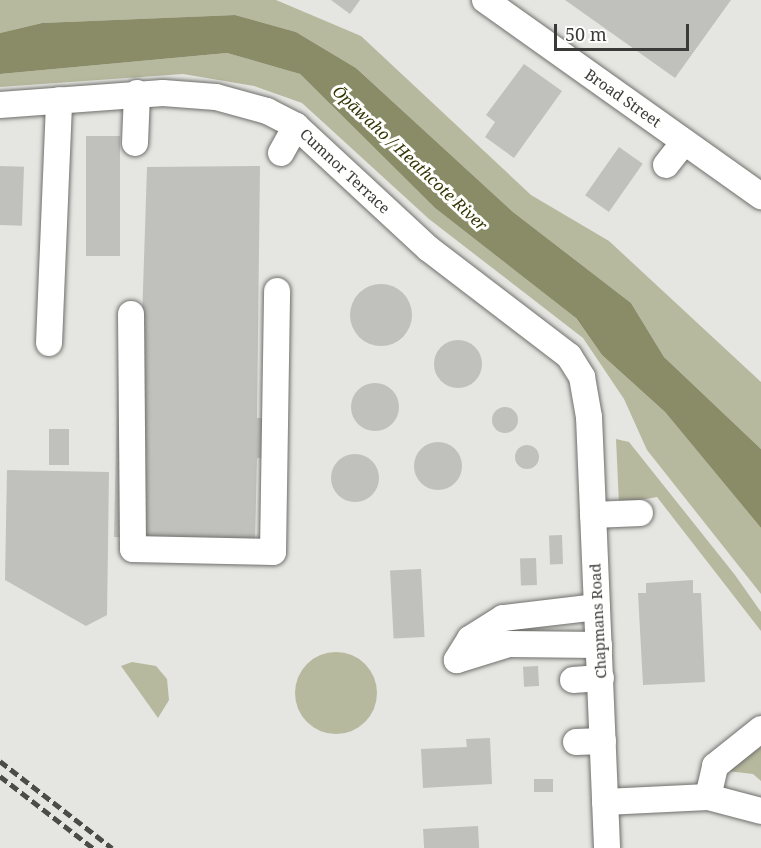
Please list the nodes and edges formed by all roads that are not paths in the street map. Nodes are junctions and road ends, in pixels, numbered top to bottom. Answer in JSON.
{"nodes":[{"id":1,"x":485,"y":0,"type":"edge"},
{"id":2,"x":137,"y":93,"type":"junction"},
{"id":3,"x":59,"y":100,"type":"junction"},
{"id":4,"x":0,"y":105,"type":"edge"},
{"id":5,"x":296,"y":126,"type":"junction"},
{"id":6,"x":684,"y":142,"type":"junction"},
{"id":7,"x":135,"y":143,"type":"dead end"},
{"id":8,"x":280,"y":153,"type":"dead end"},
{"id":9,"x":666,"y":165,"type":"dead end"},
{"id":10,"x":761,"y":196,"type":"edge"},
{"id":11,"x":278,"y":291,"type":"dead end"},
{"id":12,"x":131,"y":314,"type":"dead end"},
{"id":13,"x":49,"y":343,"type":"dead end"},
{"id":14,"x":586,"y":394,"type":"joint"},
{"id":15,"x":640,"y":513,"type":"dead end"},
{"id":16,"x":593,"y":515,"type":"junction"},
{"id":17,"x":597,"y":607,"type":"junction"},
{"id":18,"x":599,"y":645,"type":"junction"},
{"id":19,"x":601,"y":678,"type":"junction"},
{"id":20,"x":573,"y":680,"type":"dead end"},
{"id":21,"x":761,"y":729,"type":"edge"},
{"id":22,"x":603,"y":741,"type":"junction"},
{"id":23,"x":576,"y":742,"type":"dead end"},
{"id":24,"x":708,"y":796,"type":"junction"},
{"id":25,"x":605,"y":802,"type":"junction"},
{"id":26,"x":761,"y":811,"type":"edge"},
{"id":27,"x":607,"y":848,"type":"edge"}],
"edges":[{"from":1,"to":6,"type":"street","name":"Broad Street"},
{"from":2,"to":3,"type":"street","name":"Cumnor Terrace"},
{"from":2,"to":5,"type":"street","name":"Cumnor Terrace"},
{"from":2,"to":7,"type":"street"},
{"from":3,"to":4,"type":"street","name":"Cumnor Terrace"},
{"from":3,"to":13,"type":"street"},
{"from":5,"to":8,"type":"street"},
{"from":5,"to":14,"type":"street","name":"Cumnor Terrace"},
{"from":6,"to":9,"type":"street"},
{"from":6,"to":10,"type":"street","name":"Broad Street"},
{"from":11,"to":12,"type":"street"},
{"from":14,"to":16,"type":"street","name":"Chapmans Road"},
{"from":15,"to":16,"type":"street"},
{"from":16,"to":17,"type":"street","name":"Chapmans Road"},
{"from":17,"to":18,"type":"street","name":"Chapmans Road"},
{"from":17,"to":18,"type":"street"},
{"from":18,"to":19,"type":"street","name":"Chapmans Road"},
{"from":19,"to":20,"type":"street"},
{"from":19,"to":22,"type":"street","name":"Chapmans Road"},
{"from":21,"to":24,"type":"street"},
{"from":22,"to":23,"type":"street"},
{"from":22,"to":25,"type":"street","name":"Chapmans Road"},
{"from":24,"to":25,"type":"street"},
{"from":24,"to":26,"type":"street"},
{"from":25,"to":27,"type":"street","name":"Chapmans Road"}]}
